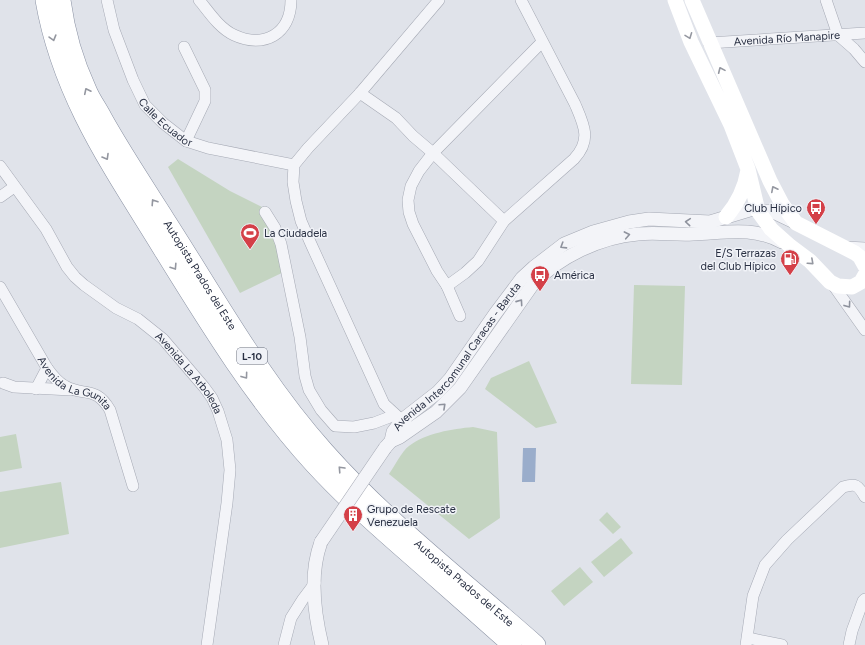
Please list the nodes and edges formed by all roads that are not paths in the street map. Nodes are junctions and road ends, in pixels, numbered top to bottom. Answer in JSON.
{"nodes":[{"id":1,"x":45,"y":0,"type":"edge"},
{"id":2,"x":61,"y":0,"type":"edge"},
{"id":3,"x":107,"y":0,"type":"edge"},
{"id":4,"x":199,"y":0,"type":"edge"},
{"id":5,"x":291,"y":0,"type":"edge"},
{"id":6,"x":439,"y":0,"type":"edge"},
{"id":7,"x":521,"y":0,"type":"edge"},
{"id":8,"x":676,"y":0,"type":"edge"},
{"id":9,"x":692,"y":0,"type":"edge"},
{"id":10,"x":826,"y":0,"type":"edge"},
{"id":11,"x":865,"y":33,"type":"edge"},
{"id":12,"x":838,"y":35,"type":"junction"},
{"id":13,"x":542,"y":42,"type":"junction"},
{"id":14,"x":709,"y":43,"type":"junction"},
{"id":15,"x":184,"y":47,"type":"dead end"},
{"id":16,"x":865,"y":62,"type":"edge"},
{"id":17,"x":360,"y":93,"type":"junction"},
{"id":18,"x":186,"y":141,"type":"junction"},
{"id":19,"x":433,"y":153,"type":"junction"},
{"id":20,"x":294,"y":165,"type":"junction"},
{"id":21,"x":0,"y":166,"type":"edge"},
{"id":22,"x":748,"y":169,"type":"junction"},
{"id":23,"x":14,"y":187,"type":"junction"},
{"id":24,"x":0,"y":197,"type":"edge"},
{"id":25,"x":758,"y":211,"type":"junction"},
{"id":26,"x":265,"y":212,"type":"dead end"},
{"id":27,"x":726,"y":217,"type":"junction"},
{"id":28,"x":504,"y":221,"type":"junction"},
{"id":29,"x":796,"y":223,"type":"junction"},
{"id":30,"x":790,"y":246,"type":"junction"},
{"id":31,"x":844,"y":247,"type":"junction"},
{"id":32,"x":865,"y":248,"type":"edge"},
{"id":33,"x":865,"y":266,"type":"edge"},
{"id":34,"x":865,"y":275,"type":"edge"},
{"id":35,"x":830,"y":282,"type":"junction"},
{"id":36,"x":447,"y":286,"type":"junction"},
{"id":37,"x":0,"y":287,"type":"edge"},
{"id":38,"x":460,"y":316,"type":"dead end"},
{"id":39,"x":865,"y":330,"type":"edge"},
{"id":40,"x":47,"y":368,"type":"junction"},
{"id":41,"x":3,"y":382,"type":"dead end"},
{"id":42,"x":36,"y":389,"type":"junction"},
{"id":43,"x":76,"y":391,"type":"junction"},
{"id":44,"x":402,"y":421,"type":"junction"},
{"id":45,"x":133,"y":486,"type":"dead end"},
{"id":46,"x":865,"y":497,"type":"edge"},
{"id":47,"x":314,"y":583,"type":"junction"},
{"id":48,"x":865,"y":600,"type":"edge"},
{"id":49,"x":747,"y":642,"type":"edge"},
{"id":50,"x":207,"y":645,"type":"edge"},
{"id":51,"x":284,"y":645,"type":"edge"},
{"id":52,"x":322,"y":645,"type":"edge"},
{"id":53,"x":512,"y":645,"type":"edge"},
{"id":54,"x":536,"y":645,"type":"edge"},
{"id":55,"x":782,"y":645,"type":"edge"},
{"id":56,"x":849,"y":645,"type":"edge"}],
"edges":[{"from":1,"to":53,"type":"highway","name":"Autopista Prados del Este","number":"L-10","one_way":true},
{"from":54,"to":2,"type":"highway","name":"Autopista Prados del Este","number":"L-10","one_way":true},
{"from":3,"to":18,"type":"street","name":"Calle Ecuador"},
{"from":4,"to":5,"type":"street"},
{"from":6,"to":17,"type":"street"},
{"from":7,"to":13,"type":"street"},
{"from":8,"to":22,"type":"main road","one_way":true},
{"from":9,"to":14,"type":"main road"},
{"from":10,"to":12,"type":"street"},
{"from":11,"to":12,"type":"street","name":"Avenida Río Manapire"},
{"from":12,"to":14,"type":"street","name":"Avenida Río Manapire"},
{"from":12,"to":16,"type":"street"},
{"from":13,"to":19,"type":"street"},
{"from":13,"to":28,"type":"street"},
{"from":29,"to":14,"type":"main road","one_way":true},
{"from":15,"to":18,"type":"street"},
{"from":17,"to":19,"type":"street"},
{"from":17,"to":20,"type":"street"},
{"from":18,"to":20,"type":"street","name":"Calle Ecuador"},
{"from":19,"to":28,"type":"street"},
{"from":19,"to":36,"type":"street"},
{"from":20,"to":44,"type":"street"},
{"from":21,"to":23,"type":"street","name":"Avenida La Arboleda"},
{"from":22,"to":25,"type":"main road"},
{"from":22,"to":27,"type":"main road"},
{"from":23,"to":24,"type":"street"},
{"from":23,"to":50,"type":"street","name":"Avenida La Arboleda"},
{"from":25,"to":27,"type":"street","name":"Avenida Intercomunal Caracas - Baruta"},
{"from":25,"to":29,"type":"street","name":"Avenida Intercomunal Caracas - Baruta"},
{"from":25,"to":30,"type":"main road"},
{"from":26,"to":44,"type":"street"},
{"from":27,"to":44,"type":"street","name":"Avenida Intercomunal Caracas - Baruta","one_way":true},
{"from":28,"to":36,"type":"street"},
{"from":29,"to":31,"type":"main road"},
{"from":30,"to":35,"type":"main road","one_way":true},
{"from":44,"to":30,"type":"street","name":"Avenida Intercomunal Caracas - Baruta","one_way":true},
{"from":31,"to":32,"type":"street"},
{"from":31,"to":33,"type":"main road"},
{"from":34,"to":35,"type":"main road"},
{"from":35,"to":39,"type":"street","one_way":true},
{"from":36,"to":38,"type":"street"},
{"from":37,"to":40,"type":"street","name":"Avenida La Gunita"},
{"from":40,"to":42,"type":"street"},
{"from":40,"to":43,"type":"street","name":"Avenida La Gunita"},
{"from":41,"to":42,"type":"street"},
{"from":42,"to":43,"type":"street"},
{"from":43,"to":45,"type":"street","name":"Avenida La Gunita"},
{"from":44,"to":47,"type":"street","name":"Avenida Intercomunal Caracas - Baruta","bridge":true},
{"from":46,"to":49,"type":"street"},
{"from":47,"to":51,"type":"street"},
{"from":47,"to":52,"type":"street","name":"Avenida Intercomunal Caracas - Baruta"},
{"from":48,"to":56,"type":"street"},
{"from":49,"to":55,"type":"street"}]}
